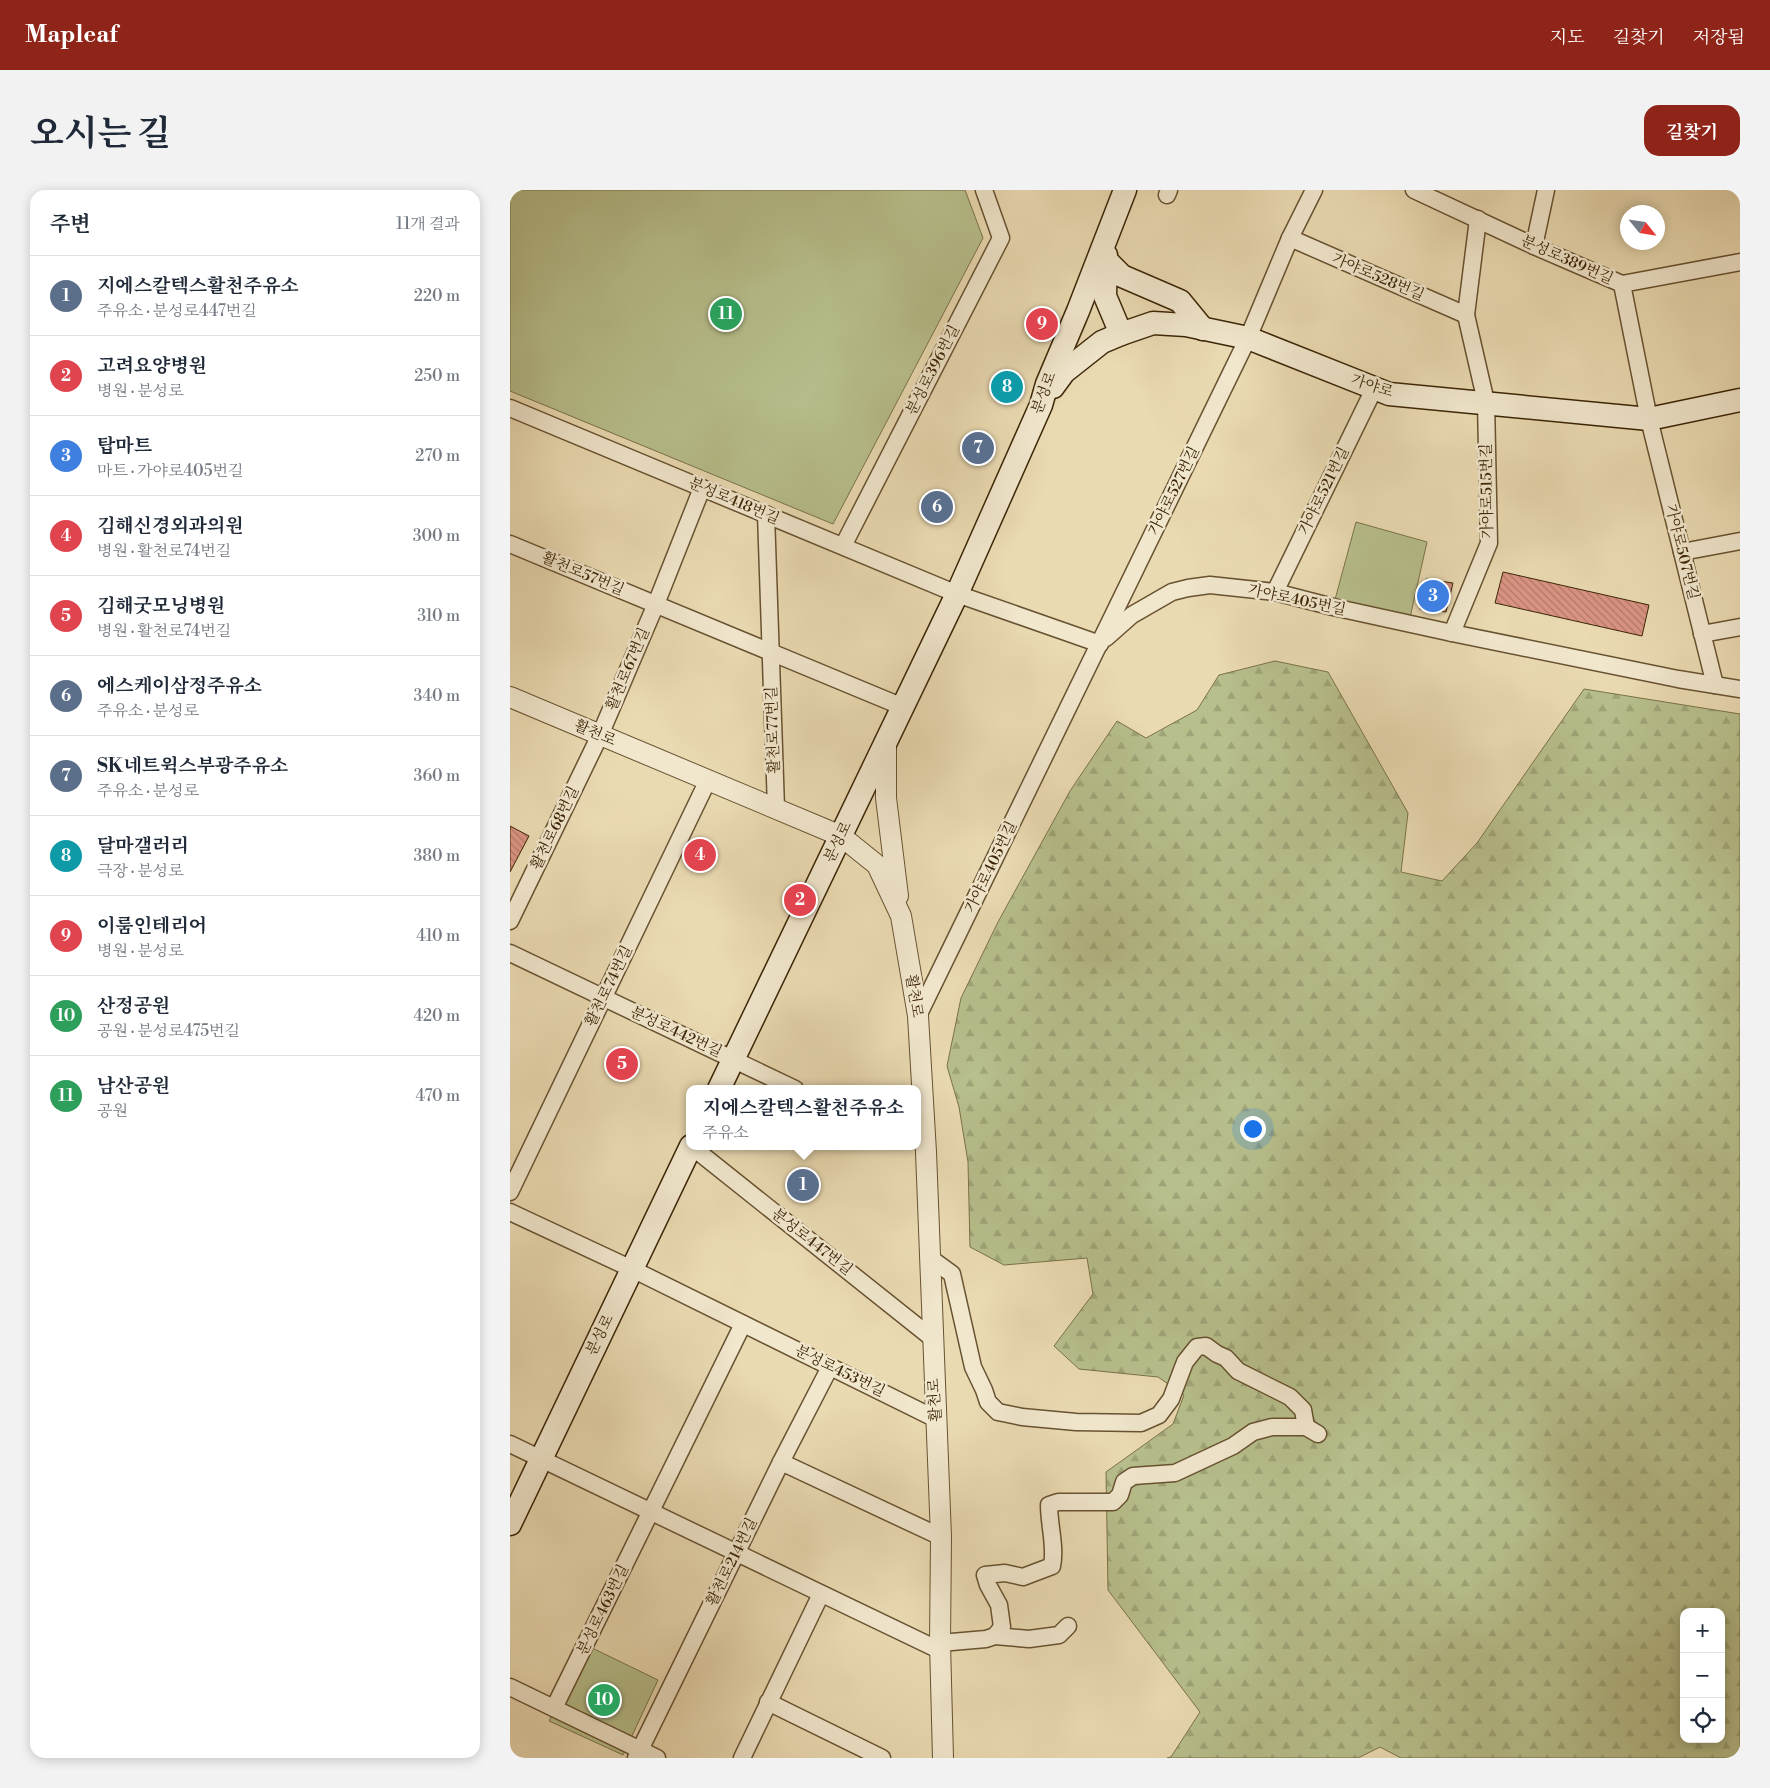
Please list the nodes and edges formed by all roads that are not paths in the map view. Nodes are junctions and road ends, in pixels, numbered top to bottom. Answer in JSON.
{"nodes":[{"id":1,"x":984,"y":190,"type":"edge"},
{"id":2,"x":1125,"y":190,"type":"edge"},
{"id":3,"x":1314,"y":190,"type":"edge"},
{"id":4,"x":1414,"y":190,"type":"edge"},
{"id":5,"x":1546,"y":190,"type":"edge"},
{"id":6,"x":1478,"y":220,"type":"junction"},
{"id":7,"x":1290,"y":238,"type":"junction"},
{"id":8,"x":1534,"y":246,"type":"junction"},
{"id":9,"x":1106,"y":250,"type":"junction"},
{"id":10,"x":1740,"y":262,"type":"edge"},
{"id":11,"x":1622,"y":284,"type":"junction"},
{"id":12,"x":1466,"y":315,"type":"junction"},
{"id":13,"x":1203,"y":329,"type":"junction"},
{"id":14,"x":1121,"y":334,"type":"junction"},
{"id":15,"x":1248,"y":338,"type":"junction"},
{"id":16,"x":1374,"y":389,"type":"junction"},
{"id":17,"x":1740,"y":400,"type":"edge"},
{"id":18,"x":1486,"y":402,"type":"junction"},
{"id":19,"x":1041,"y":404,"type":"junction"},
{"id":20,"x":510,"y":408,"type":"edge"},
{"id":21,"x":1649,"y":419,"type":"junction"},
{"id":22,"x":702,"y":488,"type":"junction"},
{"id":23,"x":766,"y":514,"type":"junction"},
{"id":24,"x":1740,"y":541,"type":"edge"},
{"id":25,"x":510,"y":544,"type":"edge"},
{"id":26,"x":843,"y":546,"type":"junction"},
{"id":27,"x":1682,"y":552,"type":"junction"},
{"id":28,"x":1275,"y":592,"type":"junction"},
{"id":29,"x":958,"y":594,"type":"junction"},
{"id":30,"x":656,"y":604,"type":"junction"},
{"id":31,"x":1740,"y":627,"type":"edge"},
{"id":32,"x":1452,"y":633,"type":"junction"},
{"id":33,"x":1702,"y":634,"type":"junction"},
{"id":34,"x":1100,"y":644,"type":"junction"},
{"id":35,"x":770,"y":652,"type":"junction"},
{"id":36,"x":1715,"y":685,"type":"junction"},
{"id":37,"x":1740,"y":689,"type":"edge"},
{"id":38,"x":510,"y":697,"type":"edge"},
{"id":39,"x":903,"y":707,"type":"junction"},
{"id":40,"x":600,"y":734,"type":"junction"},
{"id":41,"x":886,"y":742,"type":"junction"},
{"id":42,"x":708,"y":780,"type":"junction"},
{"id":43,"x":776,"y":808,"type":"junction"},
{"id":44,"x":841,"y":836,"type":"junction"},
{"id":45,"x":900,"y":916,"type":"junction"},
{"id":46,"x":510,"y":921,"type":"edge"},
{"id":47,"x":510,"y":953,"type":"edge"},
{"id":48,"x":604,"y":998,"type":"junction"},
{"id":49,"x":918,"y":1016,"type":"junction"},
{"id":50,"x":733,"y":1059,"type":"junction"},
{"id":51,"x":721,"y":1085,"type":"edge"},
{"id":52,"x":787,"y":1085,"type":"edge"},
{"id":53,"x":919,"y":1085,"type":"edge"},
{"id":54,"x":689,"y":1150,"type":"edge"},
{"id":55,"x":696,"y":1150,"type":"edge"},
{"id":56,"x":920,"y":1150,"type":"edge"},
{"id":57,"x":510,"y":1192,"type":"edge"},
{"id":58,"x":510,"y":1212,"type":"edge"},
{"id":59,"x":930,"y":1258,"type":"junction"},
{"id":60,"x":632,"y":1268,"type":"junction"},
{"id":61,"x":743,"y":1324,"type":"junction"},
{"id":62,"x":932,"y":1338,"type":"junction"},
{"id":63,"x":830,"y":1367,"type":"junction"},
{"id":64,"x":936,"y":1419,"type":"junction"},
{"id":65,"x":510,"y":1444,"type":"edge"},
{"id":66,"x":540,"y":1459,"type":"junction"},
{"id":67,"x":781,"y":1462,"type":"junction"},
{"id":68,"x":651,"y":1512,"type":"junction"},
{"id":69,"x":510,"y":1524,"type":"edge"},
{"id":70,"x":941,"y":1538,"type":"junction"},
{"id":71,"x":736,"y":1553,"type":"junction"},
{"id":72,"x":821,"y":1594,"type":"junction"},
{"id":73,"x":1068,"y":1626,"type":"dead end"},
{"id":74,"x":995,"y":1636,"type":"junction"},
{"id":75,"x":941,"y":1647,"type":"junction"},
{"id":76,"x":510,"y":1687,"type":"edge"},
{"id":77,"x":768,"y":1702,"type":"junction"},
{"id":78,"x":554,"y":1708,"type":"junction"},
{"id":79,"x":638,"y":1754,"type":"edge"},
{"id":80,"x":658,"y":1758,"type":"edge"},
{"id":81,"x":742,"y":1758,"type":"edge"},
{"id":82,"x":882,"y":1758,"type":"edge"},
{"id":83,"x":943,"y":1758,"type":"edge"}],
"edges":[{"from":1,"to":26,"type":"street","name":"분성로396번길"},
{"from":2,"to":9,"type":"main road","name":"분성로"},
{"from":3,"to":7,"type":"street"},
{"from":4,"to":6,"type":"street","name":"분성로389번길"},
{"from":5,"to":8,"type":"street"},
{"from":6,"to":8,"type":"street","name":"분성로389번길"},
{"from":6,"to":12,"type":"street"},
{"from":7,"to":12,"type":"street","name":"가야로528번길"},
{"from":7,"to":15,"type":"street"},
{"from":8,"to":11,"type":"street","name":"분성로389번길"},
{"from":9,"to":13,"type":"main road"},
{"from":9,"to":14,"type":"main road"},
{"from":9,"to":19,"type":"main road","name":"분성로"},
{"from":10,"to":11,"type":"street"},
{"from":11,"to":21,"type":"street","name":"분성로389번길"},
{"from":12,"to":18,"type":"street","name":"가야로515번길"},
{"from":13,"to":14,"type":"main road","name":"가야로"},
{"from":13,"to":15,"type":"main road","name":"가야로"},
{"from":14,"to":19,"type":"main road","name":"가야로"},
{"from":15,"to":16,"type":"main road","name":"가야로"},
{"from":15,"to":34,"type":"street","name":"가야로527번길"},
{"from":16,"to":18,"type":"main road","name":"가야로"},
{"from":16,"to":28,"type":"street","name":"가야로521번길"},
{"from":17,"to":21,"type":"main road","name":"가야로"},
{"from":18,"to":21,"type":"main road","name":"가야로"},
{"from":18,"to":32,"type":"street","name":"가야로515번길"},
{"from":19,"to":29,"type":"main road","name":"분성로"},
{"from":20,"to":22,"type":"street","name":"분성로418번길"},
{"from":21,"to":27,"type":"street","name":"가야로507번길"},
{"from":22,"to":23,"type":"street","name":"분성로418번길"},
{"from":22,"to":30,"type":"street","name":"활천로67번길"},
{"from":23,"to":26,"type":"street","name":"분성로418번길"},
{"from":23,"to":35,"type":"street","name":"활천로77번길"},
{"from":24,"to":27,"type":"street"},
{"from":25,"to":30,"type":"street","name":"활천로57번길"},
{"from":26,"to":29,"type":"street","name":"분성로418번길"},
{"from":27,"to":33,"type":"street","name":"가야로507번길"},
{"from":28,"to":32,"type":"street","name":"가야로405번길"},
{"from":28,"to":34,"type":"street","name":"가야로405번길"},
{"from":29,"to":34,"type":"street"},
{"from":29,"to":39,"type":"main road","name":"분성로"},
{"from":30,"to":35,"type":"street"},
{"from":30,"to":40,"type":"street","name":"활천로67번길"},
{"from":31,"to":33,"type":"street"},
{"from":32,"to":36,"type":"street","name":"가야로405번길"},
{"from":33,"to":36,"type":"street","name":"가야로507번길"},
{"from":34,"to":49,"type":"street","name":"가야로405번길"},
{"from":35,"to":39,"type":"street"},
{"from":35,"to":43,"type":"street","name":"활천로77번길"},
{"from":36,"to":37,"type":"street","name":"가야로405번길"},
{"from":38,"to":40,"type":"street","name":"활천로"},
{"from":39,"to":41,"type":"main road","name":"분성로"},
{"from":40,"to":42,"type":"street","name":"활천로"},
{"from":40,"to":46,"type":"street","name":"활천로68번길"},
{"from":41,"to":44,"type":"main road","name":"분성로"},
{"from":41,"to":45,"type":"street"},
{"from":42,"to":43,"type":"street","name":"활천로"},
{"from":42,"to":48,"type":"street","name":"활천로74번길"},
{"from":43,"to":44,"type":"street","name":"활천로"},
{"from":44,"to":45,"type":"street","name":"활천로"},
{"from":44,"to":50,"type":"main road","name":"분성로"},
{"from":45,"to":49,"type":"street","name":"활천로"},
{"from":47,"to":48,"type":"street","name":"분성로442번길"},
{"from":48,"to":50,"type":"street","name":"분성로442번길"},
{"from":48,"to":57,"type":"street","name":"활천로74번길"},
{"from":49,"to":53,"type":"street","name":"활천로"},
{"from":50,"to":51,"type":"main road","name":"분성로"},
{"from":50,"to":52,"type":"street","name":"분성로442번길"},
{"from":54,"to":60,"type":"main road","name":"분성로"},
{"from":55,"to":62,"type":"street","name":"분성로447번길"},
{"from":56,"to":59,"type":"street","name":"활천로"},
{"from":58,"to":60,"type":"street","name":"분성로453번길"},
{"from":59,"to":62,"type":"street","name":"활천로"},
{"from":59,"to":74,"type":"street"},
{"from":60,"to":61,"type":"street","name":"분성로453번길"},
{"from":60,"to":66,"type":"main road","name":"분성로"},
{"from":61,"to":63,"type":"street","name":"분성로453번길"},
{"from":61,"to":68,"type":"street"},
{"from":62,"to":64,"type":"street","name":"활천로"},
{"from":63,"to":64,"type":"street","name":"분성로453번길"},
{"from":63,"to":67,"type":"street","name":"활천로214번길"},
{"from":64,"to":70,"type":"street","name":"활천로"},
{"from":65,"to":66,"type":"street"},
{"from":66,"to":68,"type":"street"},
{"from":66,"to":69,"type":"main road","name":"분성로"},
{"from":67,"to":70,"type":"street"},
{"from":67,"to":71,"type":"street","name":"활천로214번길"},
{"from":68,"to":71,"type":"street"},
{"from":68,"to":78,"type":"street","name":"분성로463번길"},
{"from":70,"to":75,"type":"street","name":"활천로"},
{"from":71,"to":72,"type":"street"},
{"from":71,"to":79,"type":"street","name":"활천로214번길"},
{"from":72,"to":75,"type":"street"},
{"from":72,"to":77,"type":"street"},
{"from":73,"to":74,"type":"street"},
{"from":74,"to":75,"type":"street"},
{"from":75,"to":83,"type":"street","name":"활천로"},
{"from":76,"to":78,"type":"street"},
{"from":77,"to":81,"type":"street"},
{"from":77,"to":82,"type":"street"},
{"from":78,"to":79,"type":"street"},
{"from":79,"to":80,"type":"street"}]}
